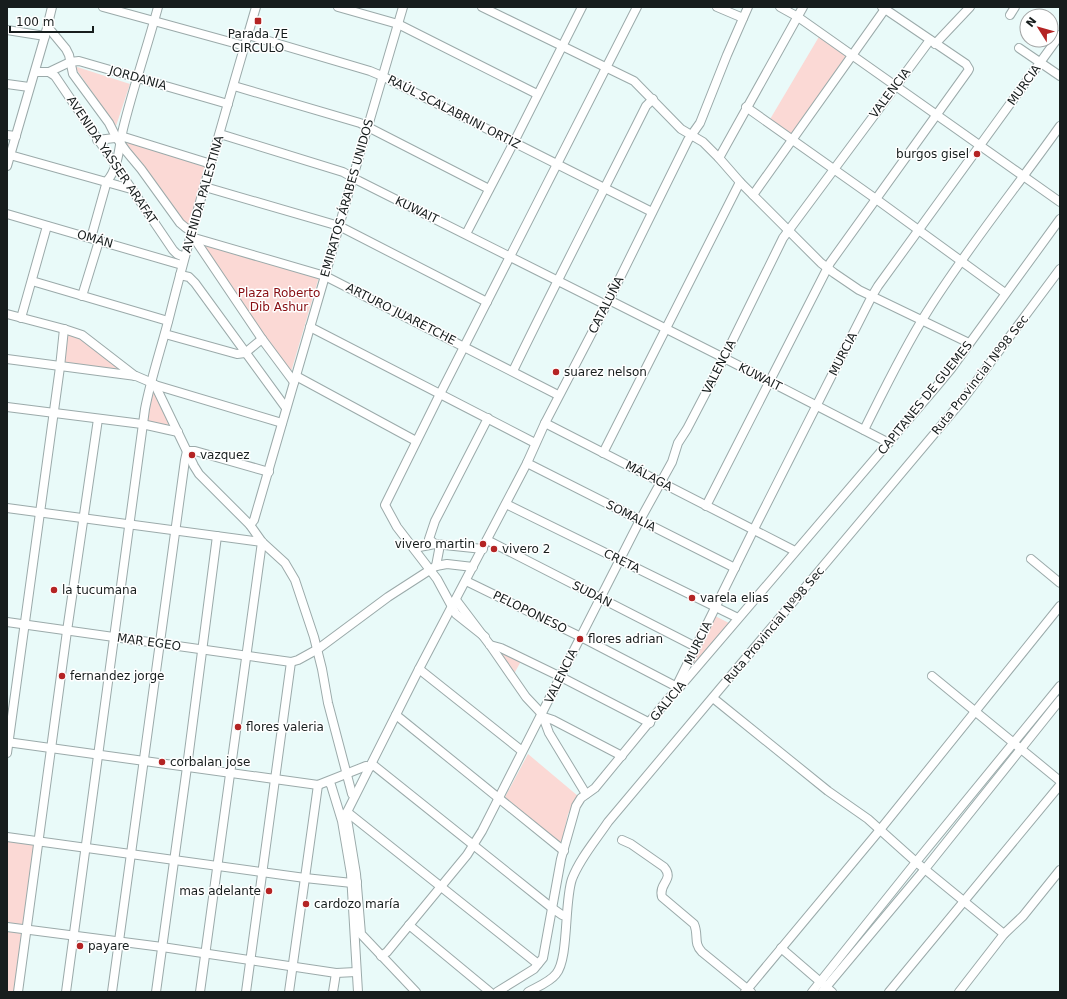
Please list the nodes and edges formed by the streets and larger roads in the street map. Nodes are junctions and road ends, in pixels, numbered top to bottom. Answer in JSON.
{"nodes":[{"id":1,"x":52,"y":7,"type":"edge"},
{"id":2,"x":103,"y":7,"type":"edge"},
{"id":3,"x":158,"y":7,"type":"edge"},
{"id":4,"x":256,"y":7,"type":"edge"},
{"id":5,"x":338,"y":7,"type":"edge"},
{"id":6,"x":403,"y":7,"type":"edge"},
{"id":7,"x":482,"y":7,"type":"edge"},
{"id":8,"x":582,"y":7,"type":"edge"},
{"id":9,"x":637,"y":7,"type":"edge"},
{"id":10,"x":717,"y":7,"type":"edge"},
{"id":11,"x":748,"y":7,"type":"edge"},
{"id":12,"x":780,"y":7,"type":"edge"},
{"id":13,"x":803,"y":7,"type":"edge"},
{"id":14,"x":970,"y":7,"type":"edge"},
{"id":15,"x":1015,"y":7,"type":"edge"},
{"id":16,"x":884,"y":8,"type":"edge"},
{"id":17,"x":1010,"y":15,"type":"dead end"},
{"id":18,"x":798,"y":17,"type":"junction"},
{"id":19,"x":743,"y":18,"type":"junction"},
{"id":20,"x":154,"y":21,"type":"junction"},
{"id":21,"x":398,"y":24,"type":"junction"},
{"id":22,"x":47,"y":26,"type":"junction"},
{"id":23,"x":7,"y":30,"type":"edge"},
{"id":24,"x":1060,"y":34,"type":"edge"},
{"id":25,"x":248,"y":35,"type":"junction"},
{"id":26,"x":45,"y":36,"type":"junction"},
{"id":27,"x":932,"y":42,"type":"junction"},
{"id":28,"x":245,"y":46,"type":"junction"},
{"id":29,"x":562,"y":47,"type":"junction"},
{"id":30,"x":1019,"y":48,"type":"dead end"},
{"id":31,"x":852,"y":56,"type":"junction"},
{"id":32,"x":70,"y":62,"type":"junction"},
{"id":33,"x":1040,"y":63,"type":"junction"},
{"id":34,"x":605,"y":67,"type":"junction"},
{"id":35,"x":35,"y":72,"type":"junction"},
{"id":36,"x":49,"y":72,"type":"junction"},
{"id":37,"x":382,"y":76,"type":"junction"},
{"id":38,"x":1060,"y":76,"type":"edge"},
{"id":39,"x":137,"y":78,"type":"junction"},
{"id":40,"x":7,"y":84,"type":"edge"},
{"id":41,"x":234,"y":86,"type":"junction"},
{"id":42,"x":895,"y":86,"type":"junction"},
{"id":43,"x":29,"y":87,"type":"junction"},
{"id":44,"x":537,"y":94,"type":"junction"},
{"id":45,"x":653,"y":99,"type":"junction"},
{"id":46,"x":228,"y":104,"type":"junction"},
{"id":47,"x":746,"y":107,"type":"junction"},
{"id":48,"x":936,"y":115,"type":"junction"},
{"id":49,"x":367,"y":126,"type":"junction"},
{"id":50,"x":1060,"y":126,"type":"edge"},
{"id":51,"x":220,"y":134,"type":"junction"},
{"id":52,"x":11,"y":135,"type":"edge"},
{"id":53,"x":691,"y":135,"type":"junction"},
{"id":54,"x":119,"y":139,"type":"junction"},
{"id":55,"x":792,"y":139,"type":"junction"},
{"id":56,"x":98,"y":140,"type":"junction"},
{"id":57,"x":514,"y":142,"type":"junction"},
{"id":58,"x":980,"y":146,"type":"junction"},
{"id":59,"x":10,"y":155,"type":"junction"},
{"id":60,"x":719,"y":158,"type":"junction"},
{"id":61,"x":211,"y":164,"type":"junction"},
{"id":62,"x":557,"y":164,"type":"junction"},
{"id":63,"x":115,"y":165,"type":"junction"},
{"id":64,"x":7,"y":166,"type":"edge"},
{"id":65,"x":834,"y":169,"type":"junction"},
{"id":66,"x":353,"y":177,"type":"junction"},
{"id":67,"x":1024,"y":177,"type":"junction"},
{"id":68,"x":107,"y":181,"type":"junction"},
{"id":69,"x":740,"y":182,"type":"junction"},
{"id":70,"x":205,"y":187,"type":"junction"},
{"id":71,"x":605,"y":188,"type":"junction"},
{"id":72,"x":131,"y":189,"type":"junction"},
{"id":73,"x":489,"y":189,"type":"junction"},
{"id":74,"x":753,"y":195,"type":"junction"},
{"id":75,"x":876,"y":199,"type":"junction"},
{"id":76,"x":1060,"y":202,"type":"edge"},
{"id":77,"x":652,"y":212,"type":"junction"},
{"id":78,"x":7,"y":214,"type":"edge"},
{"id":79,"x":1060,"y":219,"type":"edge"},
{"id":80,"x":47,"y":226,"type":"junction"},
{"id":81,"x":339,"y":226,"type":"junction"},
{"id":82,"x":918,"y":230,"type":"junction"},
{"id":83,"x":789,"y":231,"type":"junction"},
{"id":84,"x":466,"y":234,"type":"junction"},
{"id":85,"x":192,"y":235,"type":"junction"},
{"id":86,"x":95,"y":240,"type":"junction"},
{"id":87,"x":510,"y":257,"type":"junction"},
{"id":88,"x":183,"y":261,"type":"junction"},
{"id":89,"x":961,"y":262,"type":"junction"},
{"id":90,"x":828,"y":268,"type":"junction"},
{"id":91,"x":1060,"y":269,"type":"edge"},
{"id":92,"x":180,"y":275,"type":"junction"},
{"id":93,"x":325,"y":276,"type":"junction"},
{"id":94,"x":557,"y":280,"type":"junction"},
{"id":95,"x":32,"y":281,"type":"junction"},
{"id":96,"x":1005,"y":293,"type":"junction"},
{"id":97,"x":82,"y":296,"type":"junction"},
{"id":98,"x":872,"y":296,"type":"junction"},
{"id":99,"x":487,"y":302,"type":"junction"},
{"id":100,"x":607,"y":302,"type":"junction"},
{"id":101,"x":7,"y":314,"type":"edge"},
{"id":102,"x":20,"y":318,"type":"junction"},
{"id":103,"x":922,"y":320,"type":"junction"},
{"id":104,"x":168,"y":321,"type":"junction"},
{"id":105,"x":310,"y":327,"type":"junction"},
{"id":106,"x":64,"y":329,"type":"junction"},
{"id":107,"x":666,"y":329,"type":"junction"},
{"id":108,"x":165,"y":334,"type":"junction"},
{"id":109,"x":262,"y":339,"type":"junction"},
{"id":110,"x":969,"y":343,"type":"junction"},
{"id":111,"x":464,"y":346,"type":"junction"},
{"id":112,"x":245,"y":353,"type":"junction"},
{"id":113,"x":724,"y":358,"type":"junction"},
{"id":114,"x":7,"y":359,"type":"edge"},
{"id":115,"x":60,"y":367,"type":"junction"},
{"id":116,"x":513,"y":371,"type":"junction"},
{"id":117,"x":136,"y":376,"type":"junction"},
{"id":118,"x":295,"y":379,"type":"junction"},
{"id":119,"x":770,"y":382,"type":"junction"},
{"id":120,"x":152,"y":383,"type":"junction"},
{"id":121,"x":440,"y":394,"type":"junction"},
{"id":122,"x":558,"y":395,"type":"junction"},
{"id":123,"x":817,"y":406,"type":"junction"},
{"id":124,"x":7,"y":407,"type":"edge"},
{"id":125,"x":286,"y":408,"type":"junction"},
{"id":126,"x":54,"y":412,"type":"junction"},
{"id":127,"x":488,"y":418,"type":"junction"},
{"id":128,"x":98,"y":419,"type":"junction"},
{"id":129,"x":282,"y":423,"type":"junction"},
{"id":130,"x":544,"y":423,"type":"junction"},
{"id":131,"x":142,"y":424,"type":"junction"},
{"id":132,"x":864,"y":430,"type":"junction"},
{"id":133,"x":178,"y":432,"type":"junction"},
{"id":134,"x":416,"y":441,"type":"junction"},
{"id":135,"x":535,"y":442,"type":"junction"},
{"id":136,"x":889,"y":443,"type":"junction"},
{"id":137,"x":187,"y":451,"type":"junction"},
{"id":138,"x":603,"y":453,"type":"junction"},
{"id":139,"x":527,"y":463,"type":"junction"},
{"id":140,"x":269,"y":472,"type":"junction"},
{"id":141,"x":660,"y":482,"type":"junction"},
{"id":142,"x":506,"y":504,"type":"junction"},
{"id":143,"x":706,"y":506,"type":"junction"},
{"id":144,"x":7,"y":508,"type":"edge"},
{"id":145,"x":39,"y":512,"type":"junction"},
{"id":146,"x":83,"y":519,"type":"junction"},
{"id":147,"x":640,"y":520,"type":"junction"},
{"id":148,"x":129,"y":525,"type":"junction"},
{"id":149,"x":250,"y":525,"type":"junction"},
{"id":150,"x":176,"y":530,"type":"junction"},
{"id":151,"x":754,"y":530,"type":"junction"},
{"id":152,"x":217,"y":536,"type":"junction"},
{"id":153,"x":487,"y":540,"type":"junction"},
{"id":154,"x":262,"y":542,"type":"junction"},
{"id":155,"x":437,"y":544,"type":"junction"},
{"id":156,"x":414,"y":548,"type":"junction"},
{"id":157,"x":483,"y":549,"type":"junction"},
{"id":158,"x":795,"y":551,"type":"junction"},
{"id":159,"x":1031,"y":559,"type":"dead end"},
{"id":160,"x":620,"y":560,"type":"junction"},
{"id":161,"x":473,"y":567,"type":"junction"},
{"id":162,"x":433,"y":568,"type":"junction"},
{"id":163,"x":735,"y":568,"type":"junction"},
{"id":164,"x":466,"y":581,"type":"junction"},
{"id":165,"x":1060,"y":583,"type":"edge"},
{"id":166,"x":600,"y":599,"type":"junction"},
{"id":167,"x":454,"y":603,"type":"junction"},
{"id":168,"x":1060,"y":606,"type":"edge"},
{"id":169,"x":716,"y":607,"type":"junction"},
{"id":170,"x":738,"y":618,"type":"junction"},
{"id":171,"x":7,"y":622,"type":"edge"},
{"id":172,"x":25,"y":625,"type":"junction"},
{"id":173,"x":67,"y":631,"type":"junction"},
{"id":174,"x":114,"y":637,"type":"junction"},
{"id":175,"x":581,"y":637,"type":"junction"},
{"id":176,"x":160,"y":644,"type":"junction"},
{"id":177,"x":490,"y":645,"type":"junction"},
{"id":178,"x":696,"y":647,"type":"junction"},
{"id":179,"x":202,"y":649,"type":"junction"},
{"id":180,"x":318,"y":649,"type":"junction"},
{"id":181,"x":246,"y":656,"type":"junction"},
{"id":182,"x":292,"y":662,"type":"junction"},
{"id":183,"x":420,"y":669,"type":"junction"},
{"id":184,"x":561,"y":676,"type":"junction"},
{"id":185,"x":932,"y":676,"type":"dead end"},
{"id":186,"x":1060,"y":686,"type":"edge"},
{"id":187,"x":678,"y":688,"type":"junction"},
{"id":188,"x":713,"y":698,"type":"junction"},
{"id":189,"x":1060,"y":700,"type":"edge"},
{"id":190,"x":975,"y":710,"type":"junction"},
{"id":191,"x":396,"y":715,"type":"junction"},
{"id":192,"x":543,"y":716,"type":"junction"},
{"id":193,"x":650,"y":723,"type":"junction"},
{"id":194,"x":8,"y":742,"type":"edge"},
{"id":195,"x":1017,"y":746,"type":"junction"},
{"id":196,"x":51,"y":748,"type":"junction"},
{"id":197,"x":522,"y":752,"type":"junction"},
{"id":198,"x":7,"y":753,"type":"edge"},
{"id":199,"x":98,"y":754,"type":"junction"},
{"id":200,"x":622,"y":756,"type":"junction"},
{"id":201,"x":144,"y":761,"type":"junction"},
{"id":202,"x":370,"y":765,"type":"junction"},
{"id":203,"x":187,"y":767,"type":"junction"},
{"id":204,"x":231,"y":773,"type":"junction"},
{"id":205,"x":346,"y":773,"type":"junction"},
{"id":206,"x":274,"y":779,"type":"junction"},
{"id":207,"x":1060,"y":781,"type":"edge"},
{"id":208,"x":328,"y":782,"type":"junction"},
{"id":209,"x":318,"y":785,"type":"junction"},
{"id":210,"x":1060,"y":785,"type":"edge"},
{"id":211,"x":352,"y":794,"type":"junction"},
{"id":212,"x":586,"y":794,"type":"junction"},
{"id":213,"x":499,"y":798,"type":"junction"},
{"id":214,"x":347,"y":812,"type":"junction"},
{"id":215,"x":342,"y":821,"type":"junction"},
{"id":216,"x":879,"y":831,"type":"junction"},
{"id":217,"x":7,"y":837,"type":"edge"},
{"id":218,"x":622,"y":840,"type":"dead end"},
{"id":219,"x":39,"y":841,"type":"junction"},
{"id":220,"x":474,"y":845,"type":"junction"},
{"id":221,"x":85,"y":848,"type":"junction"},
{"id":222,"x":564,"y":851,"type":"junction"},
{"id":223,"x":131,"y":853,"type":"junction"},
{"id":224,"x":174,"y":860,"type":"junction"},
{"id":225,"x":916,"y":862,"type":"junction"},
{"id":226,"x":218,"y":866,"type":"junction"},
{"id":227,"x":925,"y":869,"type":"junction"},
{"id":228,"x":1060,"y":870,"type":"edge"},
{"id":229,"x":262,"y":872,"type":"junction"},
{"id":230,"x":305,"y":878,"type":"junction"},
{"id":231,"x":354,"y":882,"type":"junction"},
{"id":232,"x":441,"y":886,"type":"junction"},
{"id":233,"x":964,"y":902,"type":"junction"},
{"id":234,"x":552,"y":908,"type":"junction"},
{"id":235,"x":566,"y":916,"type":"junction"},
{"id":236,"x":409,"y":925,"type":"junction"},
{"id":237,"x":7,"y":927,"type":"edge"},
{"id":238,"x":27,"y":930,"type":"junction"},
{"id":239,"x":358,"y":934,"type":"junction"},
{"id":240,"x":1004,"y":934,"type":"junction"},
{"id":241,"x":73,"y":935,"type":"junction"},
{"id":242,"x":119,"y":942,"type":"junction"},
{"id":243,"x":162,"y":947,"type":"junction"},
{"id":244,"x":781,"y":948,"type":"junction"},
{"id":245,"x":206,"y":954,"type":"junction"},
{"id":246,"x":381,"y":956,"type":"junction"},
{"id":247,"x":250,"y":961,"type":"junction"},
{"id":248,"x":538,"y":964,"type":"junction"},
{"id":249,"x":293,"y":966,"type":"junction"},
{"id":250,"x":356,"y":972,"type":"junction"},
{"id":251,"x":336,"y":973,"type":"junction"},
{"id":252,"x":825,"y":988,"type":"edge"},
{"id":253,"x":748,"y":991,"type":"edge"},
{"id":254,"x":18,"y":992,"type":"edge"},
{"id":255,"x":66,"y":992,"type":"edge"},
{"id":256,"x":112,"y":992,"type":"edge"},
{"id":257,"x":156,"y":992,"type":"edge"},
{"id":258,"x":200,"y":992,"type":"edge"},
{"id":259,"x":246,"y":992,"type":"edge"},
{"id":260,"x":289,"y":992,"type":"edge"},
{"id":261,"x":333,"y":992,"type":"edge"},
{"id":262,"x":358,"y":992,"type":"edge"},
{"id":263,"x":416,"y":992,"type":"edge"},
{"id":264,"x":490,"y":992,"type":"edge"},
{"id":265,"x":497,"y":992,"type":"edge"},
{"id":266,"x":528,"y":992,"type":"edge"},
{"id":267,"x":812,"y":992,"type":"edge"},
{"id":268,"x":890,"y":992,"type":"edge"},
{"id":269,"x":959,"y":992,"type":"edge"}],
"edges":[{"from":1,"to":22,"type":"street"},
{"from":2,"to":20,"type":"street"},
{"from":3,"to":20,"type":"street"},
{"from":4,"to":25,"type":"street","name":"AVENIDA PALESTINA"},
{"from":5,"to":21,"type":"street"},
{"from":6,"to":21,"type":"street","name":"EMIRATOS ÁRABES UNIDOS"},
{"from":7,"to":29,"type":"street"},
{"from":8,"to":29,"type":"street"},
{"from":9,"to":34,"type":"street"},
{"from":10,"to":19,"type":"street"},
{"from":11,"to":19,"type":"street","name":"CATALUÑA"},
{"from":12,"to":18,"type":"street"},
{"from":13,"to":18,"type":"street"},
{"from":14,"to":27,"type":"street","name":"VALENCIA"},
{"from":15,"to":17,"type":"street"},
{"from":16,"to":27,"type":"street"},
{"from":16,"to":31,"type":"street"},
{"from":18,"to":31,"type":"street"},
{"from":18,"to":47,"type":"street"},
{"from":19,"to":53,"type":"street","name":"CATALUÑA"},
{"from":20,"to":28,"type":"street"},
{"from":20,"to":39,"type":"street"},
{"from":21,"to":37,"type":"street","name":"EMIRATOS ÁRABES UNIDOS"},
{"from":21,"to":44,"type":"street"},
{"from":22,"to":26,"type":"street"},
{"from":22,"to":32,"type":"street","name":"AVENIDA YASSER ARAFAT"},
{"from":23,"to":26,"type":"street"},
{"from":24,"to":33,"type":"street","name":"MURCIA"},
{"from":25,"to":28,"type":"street","name":"AVENIDA PALESTINA"},
{"from":25,"to":37,"type":"street","name":"RAÚL SCALABRINI ORTIZ"},
{"from":26,"to":35,"type":"street"},
{"from":27,"to":42,"type":"street","name":"VALENCIA"},
{"from":27,"to":48,"type":"street"},
{"from":28,"to":41,"type":"street","name":"AVENIDA PALESTINA"},
{"from":29,"to":34,"type":"street"},
{"from":29,"to":44,"type":"street"},
{"from":30,"to":33,"type":"street"},
{"from":31,"to":42,"type":"street"},
{"from":31,"to":55,"type":"street"},
{"from":32,"to":36,"type":"street"},
{"from":32,"to":39,"type":"street","name":"JORDANIA"},
{"from":32,"to":54,"type":"street","name":"AVENIDA YASSER ARAFAT"},
{"from":33,"to":38,"type":"street"},
{"from":33,"to":58,"type":"street","name":"MURCIA"},
{"from":34,"to":45,"type":"street"},
{"from":34,"to":62,"type":"street"},
{"from":35,"to":36,"type":"street"},
{"from":35,"to":43,"type":"street"},
{"from":36,"to":56,"type":"street","name":"AVENIDA YASSER ARAFAT"},
{"from":37,"to":49,"type":"street","name":"EMIRATOS ÁRABES UNIDOS"},
{"from":37,"to":57,"type":"street","name":"RAÚL SCALABRINI ORTIZ"},
{"from":39,"to":46,"type":"street","name":"JORDANIA"},
{"from":39,"to":54,"type":"street"},
{"from":40,"to":43,"type":"street"},
{"from":41,"to":46,"type":"street","name":"AVENIDA PALESTINA"},
{"from":41,"to":49,"type":"street"},
{"from":42,"to":48,"type":"street"},
{"from":42,"to":65,"type":"street","name":"VALENCIA"},
{"from":43,"to":52,"type":"street"},
{"from":44,"to":57,"type":"street"},
{"from":45,"to":53,"type":"street"},
{"from":45,"to":71,"type":"street"},
{"from":46,"to":51,"type":"street","name":"AVENIDA PALESTINA"},
{"from":47,"to":55,"type":"street"},
{"from":47,"to":60,"type":"street"},
{"from":48,"to":58,"type":"street"},
{"from":48,"to":75,"type":"street"},
{"from":49,"to":66,"type":"street","name":"EMIRATOS ÁRABES UNIDOS"},
{"from":49,"to":73,"type":"street"},
{"from":50,"to":67,"type":"street"},
{"from":51,"to":61,"type":"street","name":"AVENIDA PALESTINA"},
{"from":51,"to":66,"type":"street","name":"KUWAIT"},
{"from":52,"to":59,"type":"street"},
{"from":53,"to":60,"type":"street"},
{"from":53,"to":77,"type":"street","name":"CATALUÑA"},
{"from":54,"to":56,"type":"street"},
{"from":54,"to":61,"type":"street"},
{"from":54,"to":63,"type":"street"},
{"from":54,"to":85,"type":"street","name":"AVENIDA YASSER ARAFAT"},
{"from":55,"to":65,"type":"street"},
{"from":55,"to":74,"type":"street"},
{"from":56,"to":63,"type":"street","name":"AVENIDA YASSER ARAFAT"},
{"from":57,"to":62,"type":"street","name":"RAÚL SCALABRINI ORTIZ"},
{"from":57,"to":73,"type":"street"},
{"from":58,"to":67,"type":"street"},
{"from":58,"to":82,"type":"street","name":"MURCIA"},
{"from":59,"to":64,"type":"street"},
{"from":59,"to":68,"type":"street"},
{"from":60,"to":69,"type":"street"},
{"from":61,"to":70,"type":"street","name":"AVENIDA PALESTINA"},
{"from":62,"to":71,"type":"street","name":"RAÚL SCALABRINI ORTIZ"},
{"from":62,"to":87,"type":"street"},
{"from":63,"to":68,"type":"street"},
{"from":63,"to":72,"type":"street","name":"AVENIDA YASSER ARAFAT"},
{"from":65,"to":75,"type":"street"},
{"from":65,"to":83,"type":"street","name":"VALENCIA"},
{"from":66,"to":81,"type":"street","name":"EMIRATOS ÁRABES UNIDOS"},
{"from":66,"to":84,"type":"street","name":"KUWAIT"},
{"from":67,"to":76,"type":"street"},
{"from":67,"to":89,"type":"street"},
{"from":68,"to":72,"type":"street"},
{"from":68,"to":86,"type":"street"},
{"from":69,"to":74,"type":"street"},
{"from":69,"to":107,"type":"street"},
{"from":70,"to":81,"type":"street"},
{"from":70,"to":85,"type":"street","name":"AVENIDA PALESTINA"},
{"from":71,"to":77,"type":"street","name":"RAÚL SCALABRINI ORTIZ"},
{"from":71,"to":94,"type":"street"},
{"from":72,"to":88,"type":"street","name":"AVENIDA YASSER ARAFAT"},
{"from":73,"to":84,"type":"street"},
{"from":74,"to":83,"type":"street"},
{"from":75,"to":82,"type":"street"},
{"from":75,"to":90,"type":"street"},
{"from":77,"to":100,"type":"street","name":"CATALUÑA"},
{"from":78,"to":80,"type":"street","name":"OMÁN"},
{"from":79,"to":96,"type":"street","name":"CAPITANES DE GUEMES"},
{"from":80,"to":86,"type":"street","name":"OMÁN"},
{"from":80,"to":95,"type":"street"},
{"from":81,"to":93,"type":"street","name":"EMIRATOS ÁRABES UNIDOS"},
{"from":81,"to":99,"type":"street"},
{"from":82,"to":89,"type":"street"},
{"from":82,"to":98,"type":"street","name":"MURCIA"},
{"from":83,"to":90,"type":"street"},
{"from":83,"to":113,"type":"street","name":"VALENCIA"},
{"from":84,"to":87,"type":"street","name":"KUWAIT"},
{"from":85,"to":88,"type":"street","name":"AVENIDA PALESTINA"},
{"from":85,"to":93,"type":"street","name":"ARTURO JUARETCHE"},
{"from":85,"to":109,"type":"street","name":"AVENIDA YASSER ARAFAT"},
{"from":86,"to":88,"type":"street","name":"OMÁN"},
{"from":86,"to":97,"type":"street"},
{"from":87,"to":94,"type":"street","name":"KUWAIT"},
{"from":87,"to":99,"type":"street"},
{"from":88,"to":92,"type":"street","name":"AVENIDA PALESTINA"},
{"from":89,"to":96,"type":"street"},
{"from":89,"to":103,"type":"street"},
{"from":90,"to":98,"type":"street"},
{"from":90,"to":119,"type":"street"},
{"from":91,"to":188,"type":"street","name":"Ruta Provincial Nº98 Sec"},
{"from":92,"to":104,"type":"street","name":"AVENIDA PALESTINA"},
{"from":92,"to":112,"type":"street"},
{"from":93,"to":105,"type":"street","name":"EMIRATOS ÁRABES UNIDOS"},
{"from":93,"to":111,"type":"street","name":"ARTURO JUARETCHE"},
{"from":94,"to":100,"type":"street","name":"KUWAIT"},
{"from":94,"to":116,"type":"street"},
{"from":95,"to":97,"type":"street"},
{"from":95,"to":102,"type":"street"},
{"from":96,"to":110,"type":"street","name":"CAPITANES DE GUEMES"},
{"from":97,"to":104,"type":"street"},
{"from":98,"to":103,"type":"street"},
{"from":98,"to":123,"type":"street","name":"MURCIA"},
{"from":99,"to":111,"type":"street"},
{"from":100,"to":107,"type":"street","name":"KUWAIT"},
{"from":100,"to":122,"type":"street","name":"CATALUÑA"},
{"from":101,"to":102,"type":"street"},
{"from":102,"to":106,"type":"street"},
{"from":103,"to":110,"type":"street"},
{"from":103,"to":132,"type":"street"},
{"from":104,"to":108,"type":"street","name":"AVENIDA PALESTINA"},
{"from":105,"to":118,"type":"street","name":"EMIRATOS ÁRABES UNIDOS"},
{"from":105,"to":121,"type":"street"},
{"from":106,"to":115,"type":"street"},
{"from":106,"to":117,"type":"street"},
{"from":107,"to":113,"type":"street","name":"KUWAIT"},
{"from":107,"to":138,"type":"street"},
{"from":108,"to":112,"type":"street"},
{"from":108,"to":120,"type":"street","name":"AVENIDA PALESTINA"},
{"from":109,"to":112,"type":"street"},
{"from":109,"to":118,"type":"street","name":"AVENIDA YASSER ARAFAT"},
{"from":110,"to":136,"type":"street","name":"CAPITANES DE GUEMES"},
{"from":111,"to":116,"type":"street","name":"ARTURO JUARETCHE"},
{"from":111,"to":121,"type":"street"},
{"from":112,"to":125,"type":"street"},
{"from":113,"to":119,"type":"street","name":"KUWAIT"},
{"from":113,"to":141,"type":"street","name":"VALENCIA"},
{"from":114,"to":115,"type":"street"},
{"from":115,"to":117,"type":"street"},
{"from":115,"to":126,"type":"street"},
{"from":116,"to":122,"type":"street","name":"ARTURO JUARETCHE"},
{"from":117,"to":120,"type":"street"},
{"from":118,"to":125,"type":"street","name":"EMIRATOS ÁRABES UNIDOS"},
{"from":118,"to":134,"type":"street"},
{"from":119,"to":123,"type":"street","name":"KUWAIT"},
{"from":119,"to":143,"type":"street"},
{"from":120,"to":129,"type":"street"},
{"from":120,"to":131,"type":"street","name":"AVENIDA PALESTINA"},
{"from":120,"to":133,"type":"street"},
{"from":121,"to":127,"type":"street"},
{"from":121,"to":134,"type":"street"},
{"from":122,"to":130,"type":"street","name":"CATALUÑA"},
{"from":123,"to":132,"type":"street","name":"KUWAIT"},
{"from":123,"to":151,"type":"street","name":"MURCIA"},
{"from":124,"to":126,"type":"street"},
{"from":125,"to":129,"type":"street","name":"EMIRATOS ÁRABES UNIDOS"},
{"from":126,"to":128,"type":"street"},
{"from":126,"to":145,"type":"street"},
{"from":127,"to":135,"type":"street"},
{"from":127,"to":155,"type":"street"},
{"from":128,"to":131,"type":"street"},
{"from":128,"to":146,"type":"street"},
{"from":129,"to":140,"type":"street","name":"EMIRATOS ÁRABES UNIDOS"},
{"from":130,"to":135,"type":"street","name":"CATALUÑA"},
{"from":130,"to":138,"type":"street","name":"MÁLAGA"},
{"from":131,"to":133,"type":"street"},
{"from":131,"to":148,"type":"street","name":"AVENIDA PALESTINA"},
{"from":132,"to":136,"type":"street","name":"KUWAIT"},
{"from":133,"to":137,"type":"street"},
{"from":134,"to":156,"type":"street"},
{"from":135,"to":139,"type":"street","name":"CATALUÑA"},
{"from":136,"to":158,"type":"street","name":"CAPITANES DE GUEMES"},
{"from":137,"to":140,"type":"street"},
{"from":137,"to":149,"type":"street"},
{"from":137,"to":150,"type":"street"},
{"from":138,"to":141,"type":"street","name":"MÁLAGA"},
{"from":139,"to":142,"type":"street","name":"CATALUÑA"},
{"from":139,"to":147,"type":"street","name":"SOMALIA"},
{"from":140,"to":149,"type":"street","name":"EMIRATOS ÁRABES UNIDOS"},
{"from":141,"to":143,"type":"street","name":"MÁLAGA"},
{"from":141,"to":147,"type":"street","name":"VALENCIA"},
{"from":142,"to":153,"type":"street","name":"CATALUÑA"},
{"from":142,"to":160,"type":"street","name":"CRETA"},
{"from":143,"to":151,"type":"street","name":"MÁLAGA"},
{"from":144,"to":145,"type":"street"},
{"from":145,"to":146,"type":"street"},
{"from":145,"to":172,"type":"street"},
{"from":146,"to":148,"type":"street"},
{"from":146,"to":173,"type":"street"},
{"from":147,"to":160,"type":"street","name":"VALENCIA"},
{"from":147,"to":163,"type":"street","name":"SOMALIA"},
{"from":148,"to":150,"type":"street"},
{"from":148,"to":174,"type":"street","name":"AVENIDA PALESTINA"},
{"from":149,"to":154,"type":"street"},
{"from":150,"to":152,"type":"street"},
{"from":150,"to":176,"type":"street"},
{"from":151,"to":158,"type":"street","name":"MÁLAGA"},
{"from":151,"to":163,"type":"street","name":"MURCIA"},
{"from":152,"to":154,"type":"street"},
{"from":152,"to":179,"type":"street"},
{"from":153,"to":157,"type":"street","name":"CATALUÑA"},
{"from":153,"to":166,"type":"street","name":"SUDÁN"},
{"from":154,"to":180,"type":"street"},
{"from":154,"to":181,"type":"street"},
{"from":155,"to":156,"type":"street"},
{"from":155,"to":157,"type":"street"},
{"from":155,"to":162,"type":"street"},
{"from":156,"to":162,"type":"street"},
{"from":157,"to":161,"type":"street","name":"CATALUÑA"},
{"from":158,"to":170,"type":"street","name":"GALICIA"},
{"from":159,"to":165,"type":"street"},
{"from":160,"to":166,"type":"street","name":"VALENCIA"},
{"from":160,"to":169,"type":"street","name":"CRETA"},
{"from":161,"to":162,"type":"street"},
{"from":161,"to":164,"type":"street","name":"CATALUÑA"},
{"from":162,"to":167,"type":"street"},
{"from":162,"to":180,"type":"street"},
{"from":163,"to":169,"type":"street","name":"MURCIA"},
{"from":164,"to":167,"type":"street","name":"CATALUÑA"},
{"from":164,"to":175,"type":"street","name":"PELOPONESO"},
{"from":166,"to":175,"type":"street","name":"VALENCIA"},
{"from":166,"to":178,"type":"street","name":"SUDÁN"},
{"from":167,"to":177,"type":"street"},
{"from":167,"to":183,"type":"street","name":"CATALUÑA"},
{"from":168,"to":190,"type":"street"},
{"from":169,"to":170,"type":"street","name":"CRETA"},
{"from":169,"to":178,"type":"street","name":"MURCIA"},
{"from":170,"to":187,"type":"street","name":"GALICIA"},
{"from":171,"to":172,"type":"street","name":"MAR EGEO"},
{"from":172,"to":173,"type":"street","name":"MAR EGEO"},
{"from":172,"to":194,"type":"street"},
{"from":173,"to":174,"type":"street","name":"MAR EGEO"},
{"from":173,"to":196,"type":"street"},
{"from":174,"to":176,"type":"street","name":"MAR EGEO"},
{"from":174,"to":199,"type":"street","name":"AVENIDA PALESTINA"},
{"from":175,"to":184,"type":"street","name":"VALENCIA"},
{"from":175,"to":187,"type":"street","name":"PELOPONESO"},
{"from":176,"to":179,"type":"street","name":"MAR EGEO"},
{"from":176,"to":201,"type":"street"},
{"from":177,"to":184,"type":"street"},
{"from":177,"to":192,"type":"street"},
{"from":178,"to":187,"type":"street","name":"MURCIA"},
{"from":179,"to":181,"type":"street","name":"MAR EGEO"},
{"from":179,"to":203,"type":"street"},
{"from":180,"to":182,"type":"street"},
{"from":180,"to":205,"type":"street"},
{"from":181,"to":182,"type":"street","name":"MAR EGEO"},
{"from":181,"to":204,"type":"street"},
{"from":182,"to":206,"type":"street"},
{"from":183,"to":191,"type":"street","name":"CATALUÑA"},
{"from":183,"to":197,"type":"street"},
{"from":184,"to":192,"type":"street","name":"VALENCIA"},
{"from":184,"to":193,"type":"street"},
{"from":185,"to":190,"type":"street"},
{"from":186,"to":195,"type":"street"},
{"from":187,"to":193,"type":"street","name":"GALICIA"},
{"from":188,"to":216,"type":"street"},
{"from":188,"to":235,"type":"street","name":"Ruta Provincial Nº98 Sec"},
{"from":189,"to":195,"type":"street"},
{"from":190,"to":195,"type":"street"},
{"from":190,"to":216,"type":"street"},
{"from":191,"to":202,"type":"street","name":"CATALUÑA"},
{"from":191,"to":213,"type":"street"},
{"from":192,"to":197,"type":"street","name":"VALENCIA"},
{"from":192,"to":200,"type":"street"},
{"from":192,"to":212,"type":"street"},
{"from":193,"to":200,"type":"street","name":"GALICIA"},
{"from":194,"to":196,"type":"street"},
{"from":194,"to":198,"type":"street"},
{"from":195,"to":207,"type":"street"},
{"from":195,"to":225,"type":"street"},
{"from":195,"to":227,"type":"street"},
{"from":196,"to":199,"type":"street"},
{"from":196,"to":219,"type":"street"},
{"from":197,"to":213,"type":"street","name":"VALENCIA"},
{"from":199,"to":201,"type":"street"},
{"from":199,"to":221,"type":"street","name":"AVENIDA PALESTINA"},
{"from":200,"to":212,"type":"street","name":"GALICIA"},
{"from":201,"to":203,"type":"street"},
{"from":201,"to":223,"type":"street"},
{"from":202,"to":205,"type":"street"},
{"from":202,"to":211,"type":"street"},
{"from":202,"to":214,"type":"street"},
{"from":202,"to":220,"type":"street"},
{"from":203,"to":204,"type":"street"},
{"from":203,"to":224,"type":"street"},
{"from":204,"to":206,"type":"street"},
{"from":204,"to":226,"type":"street"},
{"from":205,"to":208,"type":"street"},
{"from":205,"to":211,"type":"street"},
{"from":206,"to":209,"type":"street"},
{"from":206,"to":229,"type":"street"},
{"from":208,"to":209,"type":"street"},
{"from":208,"to":215,"type":"street"},
{"from":209,"to":230,"type":"street"},
{"from":210,"to":233,"type":"street"},
{"from":211,"to":215,"type":"street"},
{"from":212,"to":222,"type":"street","name":"GALICIA"},
{"from":213,"to":220,"type":"street","name":"VALENCIA"},
{"from":213,"to":222,"type":"street"},
{"from":214,"to":231,"type":"street"},
{"from":214,"to":232,"type":"street"},
{"from":215,"to":231,"type":"street"},
{"from":216,"to":225,"type":"street"},
{"from":216,"to":244,"type":"street"},
{"from":217,"to":219,"type":"street"},
{"from":218,"to":253,"type":"street"},
{"from":219,"to":221,"type":"street"},
{"from":219,"to":238,"type":"street"},
{"from":220,"to":232,"type":"street","name":"VALENCIA"},
{"from":220,"to":234,"type":"street"},
{"from":221,"to":223,"type":"street"},
{"from":221,"to":241,"type":"street","name":"AVENIDA PALESTINA"},
{"from":222,"to":234,"type":"street","name":"GALICIA"},
{"from":223,"to":224,"type":"street"},
{"from":223,"to":242,"type":"street"},
{"from":224,"to":226,"type":"street"},
{"from":224,"to":243,"type":"street"},
{"from":225,"to":227,"type":"street"},
{"from":225,"to":252,"type":"street"},
{"from":226,"to":229,"type":"street"},
{"from":226,"to":245,"type":"street"},
{"from":227,"to":233,"type":"street"},
{"from":227,"to":252,"type":"street"},
{"from":228,"to":240,"type":"street"},
{"from":229,"to":230,"type":"street"},
{"from":229,"to":247,"type":"street"},
{"from":230,"to":231,"type":"street"},
{"from":230,"to":249,"type":"street"},
{"from":231,"to":239,"type":"street"},
{"from":232,"to":236,"type":"street","name":"VALENCIA"},
{"from":232,"to":248,"type":"street"},
{"from":233,"to":240,"type":"street"},
{"from":233,"to":268,"type":"street"},
{"from":234,"to":235,"type":"street"},
{"from":234,"to":248,"type":"street","name":"GALICIA"},
{"from":235,"to":266,"type":"street","name":"Ruta Provincial Nº98 Sec"},
{"from":236,"to":246,"type":"street","name":"VALENCIA"},
{"from":236,"to":264,"type":"street"},
{"from":237,"to":238,"type":"street"},
{"from":238,"to":241,"type":"street"},
{"from":238,"to":254,"type":"street"},
{"from":239,"to":246,"type":"street"},
{"from":239,"to":250,"type":"street"},
{"from":240,"to":269,"type":"street"},
{"from":241,"to":242,"type":"street"},
{"from":241,"to":255,"type":"street","name":"AVENIDA PALESTINA"},
{"from":242,"to":243,"type":"street"},
{"from":242,"to":256,"type":"street"},
{"from":243,"to":245,"type":"street"},
{"from":243,"to":257,"type":"street"},
{"from":244,"to":252,"type":"street"},
{"from":244,"to":253,"type":"street"},
{"from":245,"to":247,"type":"street"},
{"from":245,"to":258,"type":"street"},
{"from":246,"to":263,"type":"street"},
{"from":247,"to":249,"type":"street"},
{"from":247,"to":259,"type":"street"},
{"from":248,"to":265,"type":"street"},
{"from":249,"to":251,"type":"street"},
{"from":249,"to":260,"type":"street"},
{"from":250,"to":251,"type":"street"},
{"from":250,"to":262,"type":"street"},
{"from":251,"to":261,"type":"street"},
{"from":252,"to":267,"type":"street"}]}
